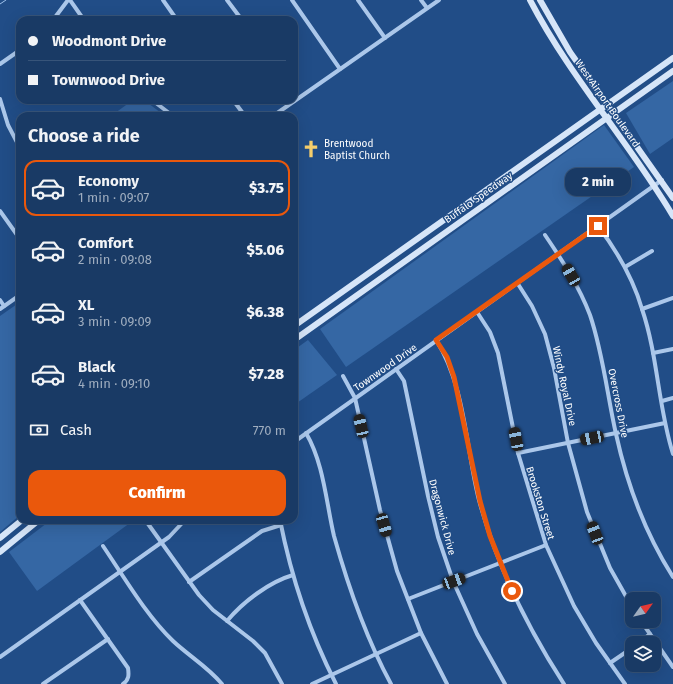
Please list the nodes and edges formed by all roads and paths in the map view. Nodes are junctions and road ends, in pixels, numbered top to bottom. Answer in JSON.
{"nodes":[{"id":1,"x":69,"y":0,"type":"edge"},
{"id":2,"x":163,"y":0,"type":"edge"},
{"id":3,"x":227,"y":0,"type":"edge"},
{"id":4,"x":292,"y":0,"type":"edge"},
{"id":5,"x":358,"y":0,"type":"edge"},
{"id":6,"x":421,"y":0,"type":"edge"},
{"id":7,"x":439,"y":0,"type":"edge"},
{"id":8,"x":530,"y":0,"type":"edge"},
{"id":9,"x":540,"y":0,"type":"edge"},
{"id":10,"x":427,"y":8,"type":"junction"},
{"id":11,"x":56,"y":16,"type":"edge"},
{"id":12,"x":81,"y":16,"type":"edge"},
{"id":13,"x":174,"y":16,"type":"edge"},
{"id":14,"x":239,"y":16,"type":"edge"},
{"id":15,"x":385,"y":38,"type":"junction"},
{"id":16,"x":16,"y":53,"type":"edge"},
{"id":17,"x":673,"y":58,"type":"edge"},
{"id":18,"x":0,"y":64,"type":"edge"},
{"id":19,"x":340,"y":69,"type":"junction"},
{"id":20,"x":673,"y":71,"type":"edge"},
{"id":21,"x":298,"y":98,"type":"edge"},
{"id":22,"x":0,"y":99,"type":"edge"},
{"id":23,"x":158,"y":104,"type":"edge"},
{"id":24,"x":290,"y":104,"type":"edge"},
{"id":25,"x":608,"y":104,"type":"junction"},
{"id":26,"x":601,"y":109,"type":"junction"},
{"id":27,"x":168,"y":112,"type":"edge"},
{"id":28,"x":279,"y":112,"type":"edge"},
{"id":29,"x":614,"y":112,"type":"junction"},
{"id":30,"x":2,"y":117,"type":"edge"},
{"id":31,"x":607,"y":118,"type":"junction"},
{"id":32,"x":16,"y":141,"type":"edge"},
{"id":33,"x":538,"y":154,"type":"junction"},
{"id":34,"x":544,"y":162,"type":"junction"},
{"id":35,"x":662,"y":180,"type":"junction"},
{"id":36,"x":654,"y":186,"type":"junction"},
{"id":37,"x":485,"y":191,"type":"junction"},
{"id":38,"x":673,"y":198,"type":"edge"},
{"id":39,"x":491,"y":200,"type":"junction"},
{"id":40,"x":0,"y":211,"type":"edge"},
{"id":41,"x":673,"y":216,"type":"edge"},
{"id":42,"x":598,"y":226,"type":"junction"},
{"id":43,"x":431,"y":229,"type":"junction"},
{"id":44,"x":16,"y":233,"type":"edge"},
{"id":45,"x":545,"y":235,"type":"dead end"},
{"id":46,"x":437,"y":238,"type":"junction"},
{"id":47,"x":652,"y":251,"type":"dead end"},
{"id":48,"x":558,"y":255,"type":"junction"},
{"id":49,"x":378,"y":267,"type":"junction"},
{"id":50,"x":625,"y":267,"type":"junction"},
{"id":51,"x":384,"y":276,"type":"junction"},
{"id":52,"x":518,"y":284,"type":"junction"},
{"id":53,"x":16,"y":298,"type":"edge"},
{"id":54,"x":673,"y":298,"type":"edge"},
{"id":55,"x":0,"y":300,"type":"edge"},
{"id":56,"x":326,"y":304,"type":"junction"},
{"id":57,"x":2,"y":307,"type":"edge"},
{"id":58,"x":642,"y":309,"type":"junction"},
{"id":59,"x":478,"y":312,"type":"junction"},
{"id":60,"x":332,"y":313,"type":"junction"},
{"id":61,"x":298,"y":323,"type":"edge"},
{"id":62,"x":298,"y":337,"type":"edge"},
{"id":63,"x":436,"y":340,"type":"junction"},
{"id":64,"x":673,"y":349,"type":"edge"},
{"id":65,"x":652,"y":353,"type":"junction"},
{"id":66,"x":396,"y":369,"type":"junction"},
{"id":67,"x":343,"y":376,"type":"dead end"},
{"id":68,"x":355,"y":398,"type":"junction"},
{"id":69,"x":673,"y":398,"type":"edge"},
{"id":70,"x":662,"y":400,"type":"junction"},
{"id":71,"x":665,"y":423,"type":"junction"},
{"id":72,"x":306,"y":433,"type":"junction"},
{"id":73,"x":616,"y":434,"type":"junction"},
{"id":74,"x":298,"y":439,"type":"edge"},
{"id":75,"x":568,"y":443,"type":"junction"},
{"id":76,"x":672,"y":448,"type":"edge"},
{"id":77,"x":518,"y":453,"type":"junction"},
{"id":78,"x":673,"y":454,"type":"edge"},
{"id":79,"x":17,"y":524,"type":"edge"},
{"id":80,"x":34,"y":524,"type":"edge"},
{"id":81,"x":148,"y":524,"type":"edge"},
{"id":82,"x":182,"y":524,"type":"edge"},
{"id":83,"x":281,"y":525,"type":"joint"},
{"id":84,"x":0,"y":538,"type":"edge"},
{"id":85,"x":161,"y":543,"type":"junction"},
{"id":86,"x":546,"y":545,"type":"junction"},
{"id":87,"x":103,"y":546,"type":"dead end"},
{"id":88,"x":0,"y":552,"type":"edge"},
{"id":89,"x":501,"y":563,"type":"junction"},
{"id":90,"x":120,"y":571,"type":"junction"},
{"id":91,"x":293,"y":575,"type":"junction"},
{"id":92,"x":673,"y":577,"type":"edge"},
{"id":93,"x":454,"y":581,"type":"junction"},
{"id":94,"x":189,"y":582,"type":"junction"},
{"id":95,"x":625,"y":595,"type":"edge"},
{"id":96,"x":408,"y":599,"type":"junction"},
{"id":97,"x":80,"y":600,"type":"junction"},
{"id":98,"x":227,"y":621,"type":"junction"},
{"id":99,"x":646,"y":628,"type":"edge"},
{"id":100,"x":421,"y":633,"type":"junction"},
{"id":101,"x":650,"y":634,"type":"junction"},
{"id":102,"x":647,"y":636,"type":"edge"},
{"id":103,"x":108,"y":639,"type":"junction"},
{"id":104,"x":625,"y":653,"type":"edge"},
{"id":105,"x":376,"y":654,"type":"junction"},
{"id":106,"x":0,"y":657,"type":"edge"},
{"id":107,"x":610,"y":663,"type":"junction"},
{"id":108,"x":673,"y":667,"type":"edge"},
{"id":109,"x":331,"y":675,"type":"junction"},
{"id":110,"x":43,"y":684,"type":"edge"},
{"id":111,"x":123,"y":684,"type":"edge"},
{"id":112,"x":222,"y":684,"type":"edge"},
{"id":113,"x":282,"y":684,"type":"edge"},
{"id":114,"x":312,"y":684,"type":"edge"},
{"id":115,"x":336,"y":684,"type":"edge"},
{"id":116,"x":391,"y":684,"type":"edge"},
{"id":117,"x":447,"y":684,"type":"edge"},
{"id":118,"x":505,"y":684,"type":"edge"},
{"id":119,"x":564,"y":684,"type":"edge"},
{"id":120,"x":625,"y":684,"type":"edge"}],
"edges":[{"from":1,"to":11,"type":"street"},
{"from":1,"to":12,"type":"street"},
{"from":2,"to":13,"type":"street"},
{"from":3,"to":14,"type":"street"},
{"from":4,"to":19,"type":"street"},
{"from":5,"to":15,"type":"street"},
{"from":6,"to":10,"type":"street"},
{"from":7,"to":10,"type":"street"},
{"from":8,"to":26,"type":"main road","name":"West Airport Boulevard"},
{"from":9,"to":25,"type":"main road","name":"West Airport Boulevard"},
{"from":10,"to":15,"type":"street"},
{"from":15,"to":19,"type":"street"},
{"from":16,"to":18,"type":"street"},
{"from":17,"to":25,"type":"main road","name":"Buffalo Speedway"},
{"from":19,"to":21,"type":"street"},
{"from":20,"to":29,"type":"main road","name":"Buffalo Speedway"},
{"from":22,"to":30,"type":"street"},
{"from":23,"to":27,"type":"street"},
{"from":24,"to":28,"type":"street"},
{"from":25,"to":26,"type":"main road","name":"Buffalo Speedway"},
{"from":25,"to":29,"type":"main road","name":"West Airport Boulevard"},
{"from":26,"to":31,"type":"main road","name":"West Airport Boulevard"},
{"from":26,"to":33,"type":"main road","name":"Buffalo Speedway"},
{"from":29,"to":31,"type":"main road","name":"Buffalo Speedway"},
{"from":29,"to":35,"type":"main road","name":"West Airport Boulevard"},
{"from":30,"to":32,"type":"street"},
{"from":31,"to":34,"type":"main road","name":"Buffalo Speedway"},
{"from":31,"to":36,"type":"main road","name":"West Airport Boulevard"},
{"from":33,"to":34,"type":"main road"},
{"from":33,"to":37,"type":"main road","name":"Buffalo Speedway"},
{"from":34,"to":39,"type":"main road","name":"Buffalo Speedway"},
{"from":35,"to":36,"type":"street","name":"Townwood Drive"},
{"from":35,"to":38,"type":"main road","name":"West Airport Boulevard"},
{"from":36,"to":41,"type":"main road","name":"West Airport Boulevard"},
{"from":36,"to":42,"type":"street","name":"Townwood Drive"},
{"from":37,"to":39,"type":"main road"},
{"from":37,"to":43,"type":"main road","name":"Buffalo Speedway"},
{"from":39,"to":46,"type":"main road","name":"Buffalo Speedway"},
{"from":40,"to":44,"type":"street"},
{"from":42,"to":48,"type":"street","name":"Townwood Drive"},
{"from":42,"to":50,"type":"street"},
{"from":43,"to":46,"type":"main road"},
{"from":43,"to":49,"type":"main road","name":"Buffalo Speedway"},
{"from":45,"to":48,"type":"street","name":"Overcross Drive"},
{"from":46,"to":51,"type":"main road","name":"Buffalo Speedway"},
{"from":47,"to":50,"type":"street"},
{"from":48,"to":52,"type":"street","name":"Townwood Drive"},
{"from":48,"to":73,"type":"street","name":"Overcross Drive"},
{"from":49,"to":51,"type":"main road"},
{"from":49,"to":56,"type":"main road","name":"Buffalo Speedway"},
{"from":50,"to":58,"type":"street"},
{"from":51,"to":60,"type":"main road","name":"Buffalo Speedway"},
{"from":52,"to":59,"type":"street","name":"Townwood Drive"},
{"from":52,"to":75,"type":"street","name":"Windy Royal Drive"},
{"from":53,"to":57,"type":"street"},
{"from":54,"to":58,"type":"street"},
{"from":55,"to":57,"type":"street"},
{"from":56,"to":60,"type":"main road"},
{"from":56,"to":61,"type":"main road","name":"Buffalo Speedway"},
{"from":58,"to":65,"type":"street"},
{"from":59,"to":63,"type":"street","name":"Townwood Drive"},
{"from":59,"to":77,"type":"street","name":"Brookston Street"},
{"from":60,"to":62,"type":"main road","name":"Buffalo Speedway"},
{"from":63,"to":66,"type":"street","name":"Townwood Drive"},
{"from":63,"to":89,"type":"street"},
{"from":64,"to":65,"type":"street"},
{"from":65,"to":70,"type":"street"},
{"from":66,"to":68,"type":"street","name":"Townwood Drive"},
{"from":66,"to":93,"type":"street","name":"Dragonwick Drive"},
{"from":67,"to":68,"type":"street"},
{"from":68,"to":72,"type":"street","name":"Townwood Drive"},
{"from":68,"to":96,"type":"street"},
{"from":69,"to":70,"type":"street"},
{"from":70,"to":71,"type":"street"},
{"from":71,"to":73,"type":"street"},
{"from":71,"to":76,"type":"street"},
{"from":72,"to":74,"type":"street","name":"Townwood Drive"},
{"from":72,"to":105,"type":"street"},
{"from":73,"to":75,"type":"street"},
{"from":73,"to":92,"type":"street","name":"Overcross Drive"},
{"from":75,"to":77,"type":"street"},
{"from":75,"to":95,"type":"street","name":"Windy Royal Drive"},
{"from":76,"to":78,"type":"street"},
{"from":77,"to":86,"type":"street","name":"Brookston Street"},
{"from":79,"to":84,"type":"main road"},
{"from":80,"to":88,"type":"main road"},
{"from":81,"to":85,"type":"street"},
{"from":82,"to":85,"type":"street"},
{"from":83,"to":91,"type":"street"},
{"from":83,"to":94,"type":"street"},
{"from":85,"to":90,"type":"street"},
{"from":85,"to":94,"type":"street"},
{"from":86,"to":89,"type":"street"},
{"from":86,"to":107,"type":"street","name":"Brookston Street"},
{"from":87,"to":90,"type":"street"},
{"from":89,"to":93,"type":"street"},
{"from":89,"to":119,"type":"street"},
{"from":90,"to":97,"type":"street"},
{"from":90,"to":112,"type":"street"},
{"from":91,"to":98,"type":"street"},
{"from":91,"to":109,"type":"street"},
{"from":93,"to":96,"type":"street"},
{"from":93,"to":118,"type":"street","name":"Dragonwick Drive"},
{"from":94,"to":98,"type":"street"},
{"from":96,"to":100,"type":"street"},
{"from":97,"to":103,"type":"street"},
{"from":97,"to":106,"type":"street"},
{"from":98,"to":113,"type":"street"},
{"from":99,"to":101,"type":"street"},
{"from":100,"to":105,"type":"street"},
{"from":100,"to":117,"type":"street"},
{"from":101,"to":102,"type":"street"},
{"from":101,"to":108,"type":"street"},
{"from":103,"to":110,"type":"street"},
{"from":103,"to":111,"type":"street"},
{"from":104,"to":107,"type":"street"},
{"from":105,"to":109,"type":"street"},
{"from":105,"to":116,"type":"street"},
{"from":107,"to":120,"type":"street","name":"Brookston Street"},
{"from":109,"to":114,"type":"street"},
{"from":109,"to":115,"type":"street"}]}
